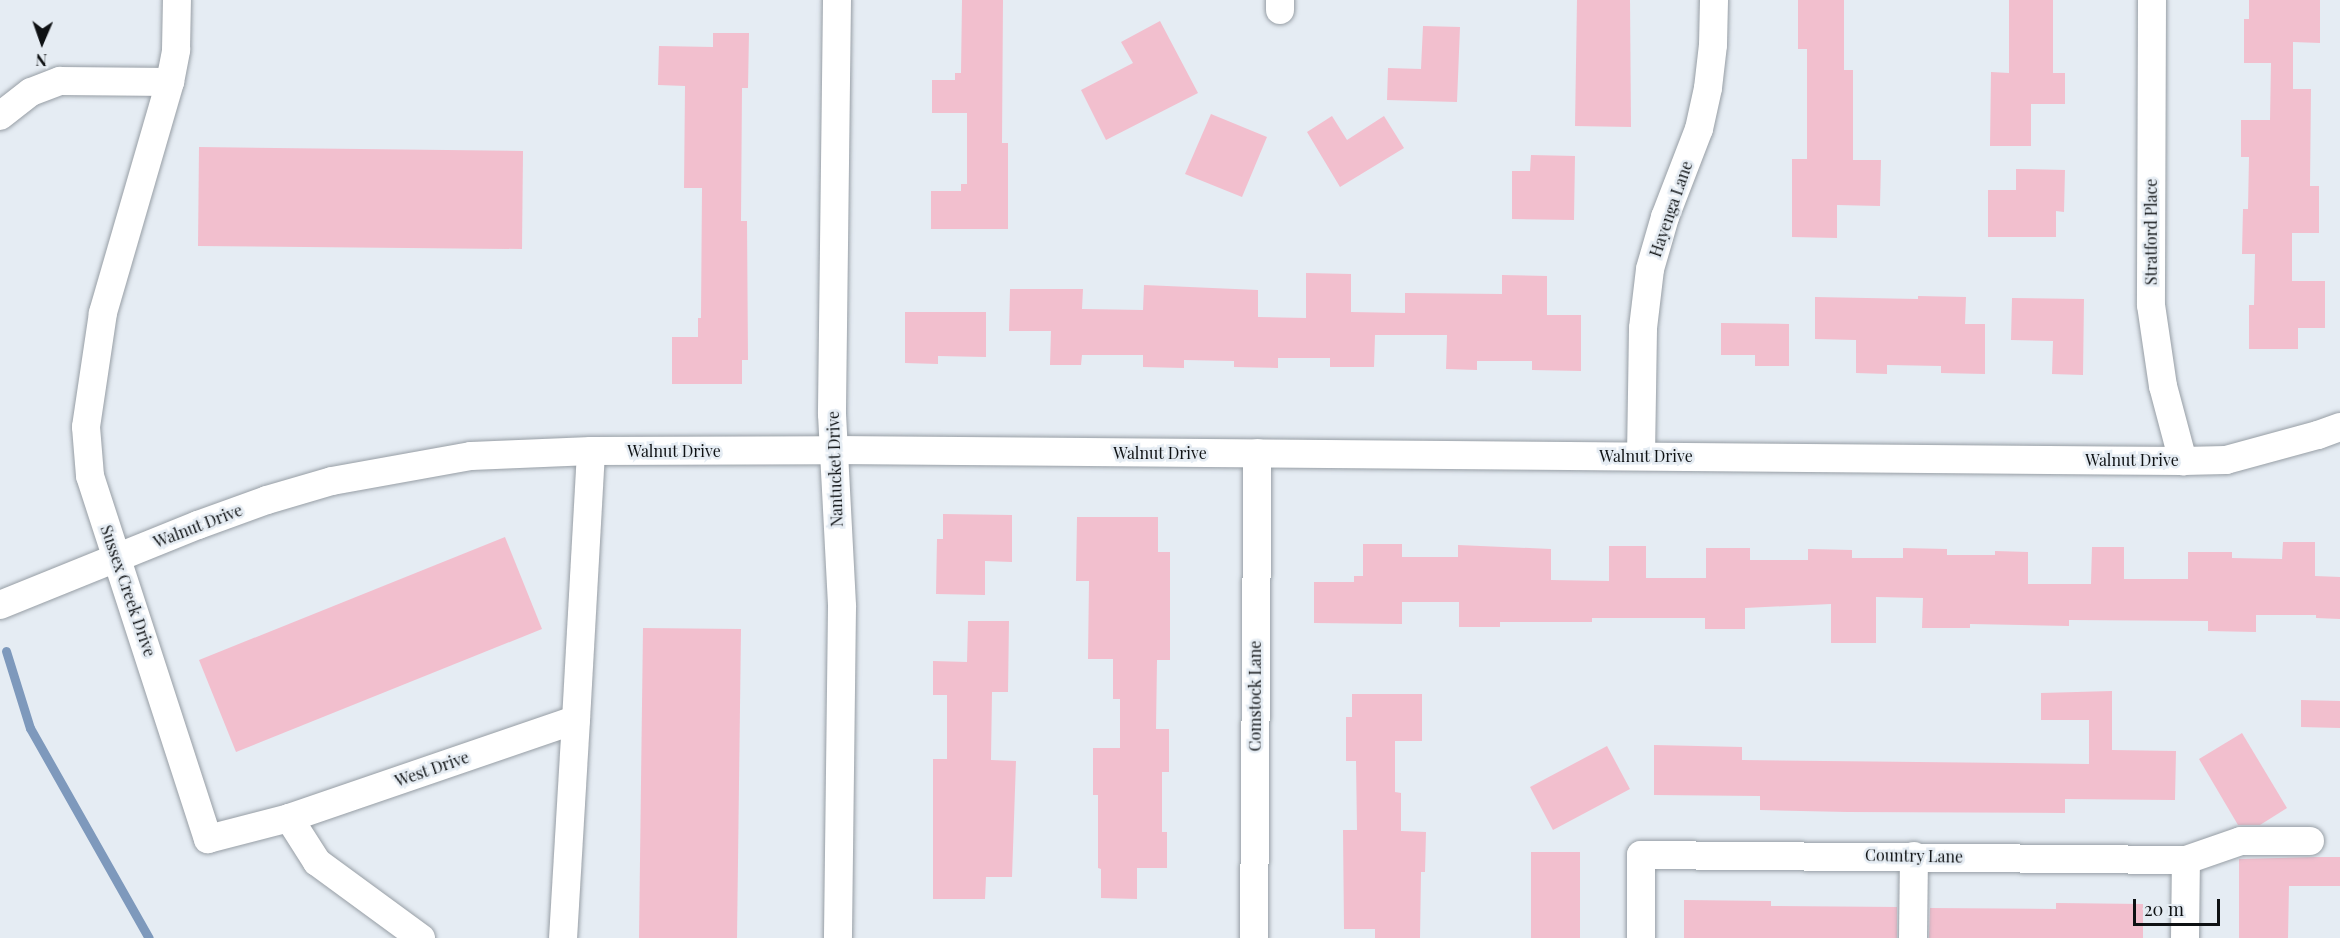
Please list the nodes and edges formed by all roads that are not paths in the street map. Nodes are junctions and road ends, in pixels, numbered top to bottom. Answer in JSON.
{"nodes":[{"id":1,"x":177,"y":0,"type":"edge"},
{"id":2,"x":837,"y":0,"type":"edge"},
{"id":3,"x":1714,"y":0,"type":"edge"},
{"id":4,"x":2152,"y":0,"type":"edge"},
{"id":5,"x":170,"y":82,"type":"junction"},
{"id":6,"x":0,"y":116,"type":"edge"},
{"id":7,"x":2340,"y":427,"type":"edge"},
{"id":8,"x":833,"y":450,"type":"junction"},
{"id":9,"x":591,"y":451,"type":"junction"},
{"id":10,"x":1257,"y":453,"type":"junction"},
{"id":11,"x":1641,"y":456,"type":"junction"},
{"id":12,"x":2183,"y":461,"type":"junction"},
{"id":13,"x":117,"y":558,"type":"junction"},
{"id":14,"x":0,"y":605,"type":"edge"},
{"id":15,"x":576,"y":720,"type":"junction"},
{"id":16,"x":289,"y":818,"type":"junction"},
{"id":17,"x":2310,"y":841,"type":"dead end"},
{"id":18,"x":1914,"y":856,"type":"junction"},
{"id":19,"x":2186,"y":860,"type":"junction"},
{"id":20,"x":421,"y":938,"type":"edge"},
{"id":21,"x":563,"y":938,"type":"edge"},
{"id":22,"x":838,"y":938,"type":"edge"},
{"id":23,"x":1254,"y":938,"type":"edge"},
{"id":24,"x":1641,"y":938,"type":"edge"},
{"id":25,"x":1913,"y":938,"type":"edge"},
{"id":26,"x":2185,"y":938,"type":"edge"}],
"edges":[{"from":1,"to":5,"type":"street","name":"Sussex Creek Drive"},
{"from":2,"to":8,"type":"street","name":"Nantucket Drive"},
{"from":3,"to":11,"type":"street","name":"Hayenga Lane"},
{"from":4,"to":12,"type":"street","name":"Stratford Place"},
{"from":5,"to":6,"type":"street"},
{"from":5,"to":13,"type":"street","name":"Sussex Creek Drive"},
{"from":7,"to":12,"type":"street","name":"Walnut Drive"},
{"from":8,"to":9,"type":"street","name":"Walnut Drive"},
{"from":8,"to":10,"type":"street","name":"Walnut Drive"},
{"from":8,"to":22,"type":"street","name":"Nantucket Drive"},
{"from":9,"to":13,"type":"street","name":"Walnut Drive"},
{"from":9,"to":15,"type":"street"},
{"from":10,"to":11,"type":"street","name":"Walnut Drive"},
{"from":10,"to":23,"type":"street","name":"Comstock Lane"},
{"from":11,"to":12,"type":"street","name":"Walnut Drive"},
{"from":13,"to":14,"type":"street","name":"Walnut Drive"},
{"from":13,"to":16,"type":"street","name":"Sussex Creek Drive"},
{"from":15,"to":16,"type":"street","name":"West Drive"},
{"from":15,"to":21,"type":"street"},
{"from":16,"to":20,"type":"street"},
{"from":17,"to":19,"type":"street","name":"Country Lane"},
{"from":18,"to":19,"type":"street","name":"Country Lane"},
{"from":18,"to":24,"type":"street","name":"Country Lane"},
{"from":18,"to":25,"type":"street"},
{"from":19,"to":26,"type":"street"}]}
